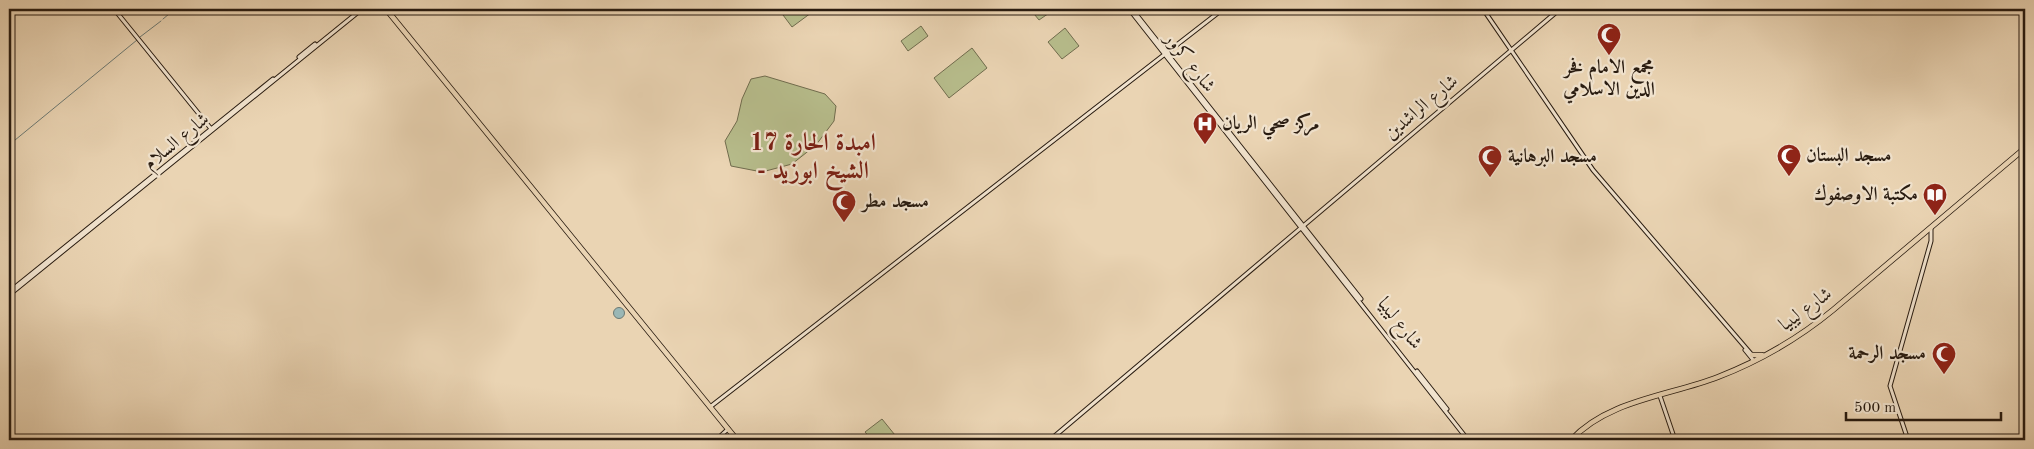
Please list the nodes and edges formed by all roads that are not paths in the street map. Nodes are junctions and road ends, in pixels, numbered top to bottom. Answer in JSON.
{"nodes":[{"id":1,"x":114,"y":9,"type":"edge"},
{"id":2,"x":360,"y":9,"type":"edge"},
{"id":3,"x":386,"y":9,"type":"edge"},
{"id":4,"x":1130,"y":9,"type":"edge"},
{"id":5,"x":1222,"y":9,"type":"edge"},
{"id":6,"x":1483,"y":9,"type":"edge"},
{"id":7,"x":1560,"y":9,"type":"edge"},
{"id":8,"x":1511,"y":50,"type":"junction"},
{"id":9,"x":1166,"y":54,"type":"junction"},
{"id":10,"x":212,"y":130,"type":"junction"},
{"id":11,"x":2025,"y":148,"type":"edge"},
{"id":12,"x":1303,"y":226,"type":"junction"},
{"id":13,"x":1931,"y":227,"type":"junction"},
{"id":14,"x":9,"y":293,"type":"edge"},
{"id":15,"x":1751,"y":355,"type":"junction"},
{"id":16,"x":1764,"y":355,"type":"junction"},
{"id":17,"x":1755,"y":360,"type":"junction"},
{"id":18,"x":1746,"y":365,"type":"junction"},
{"id":19,"x":1660,"y":396,"type":"junction"},
{"id":20,"x":710,"y":406,"type":"junction"},
{"id":21,"x":728,"y":429,"type":"junction"},
{"id":22,"x":2025,"y":439,"type":"edge"},
{"id":23,"x":716,"y":440,"type":"edge"},
{"id":24,"x":738,"y":440,"type":"edge"},
{"id":25,"x":1050,"y":440,"type":"edge"},
{"id":26,"x":1470,"y":440,"type":"edge"},
{"id":27,"x":1571,"y":440,"type":"edge"},
{"id":28,"x":1675,"y":440,"type":"edge"},
{"id":29,"x":1908,"y":440,"type":"edge"},
{"id":30,"x":2021,"y":440,"type":"edge"}],
"edges":[{"from":1,"to":10,"type":"street"},
{"from":2,"to":10,"type":"street","name":"شارع السلام"},
{"from":3,"to":20,"type":"highway"},
{"from":4,"to":9,"type":"street","name":"شارع كرور"},
{"from":5,"to":9,"type":"street"},
{"from":6,"to":8,"type":"street"},
{"from":7,"to":8,"type":"street","name":"شارع الراشدين"},
{"from":8,"to":12,"type":"street","name":"شارع الراشدين"},
{"from":8,"to":15,"type":"street"},
{"from":9,"to":12,"type":"street","name":"شارع كرور"},
{"from":9,"to":20,"type":"street"},
{"from":10,"to":14,"type":"street","name":"شارع السلام"},
{"from":11,"to":13,"type":"highway","name":"شارع ليبيا"},
{"from":12,"to":25,"type":"street","name":"شارع الراشدين"},
{"from":12,"to":26,"type":"street","name":"شارع ليبيا"},
{"from":13,"to":16,"type":"highway","name":"شارع ليبيا"},
{"from":13,"to":29,"type":"street"},
{"from":15,"to":16,"type":"highway"},
{"from":15,"to":17,"type":"street"},
{"from":15,"to":18,"type":"highway"},
{"from":16,"to":17,"type":"highway","name":"شارع ليبيا"},
{"from":17,"to":18,"type":"highway","name":"شارع ليبيا"},
{"from":18,"to":19,"type":"highway","name":"شارع ليبيا"},
{"from":19,"to":27,"type":"highway","name":"شارع ليبيا"},
{"from":19,"to":28,"type":"street"},
{"from":20,"to":21,"type":"highway"},
{"from":21,"to":23,"type":"street"},
{"from":21,"to":24,"type":"highway"},
{"from":22,"to":30,"type":"street"}]}
